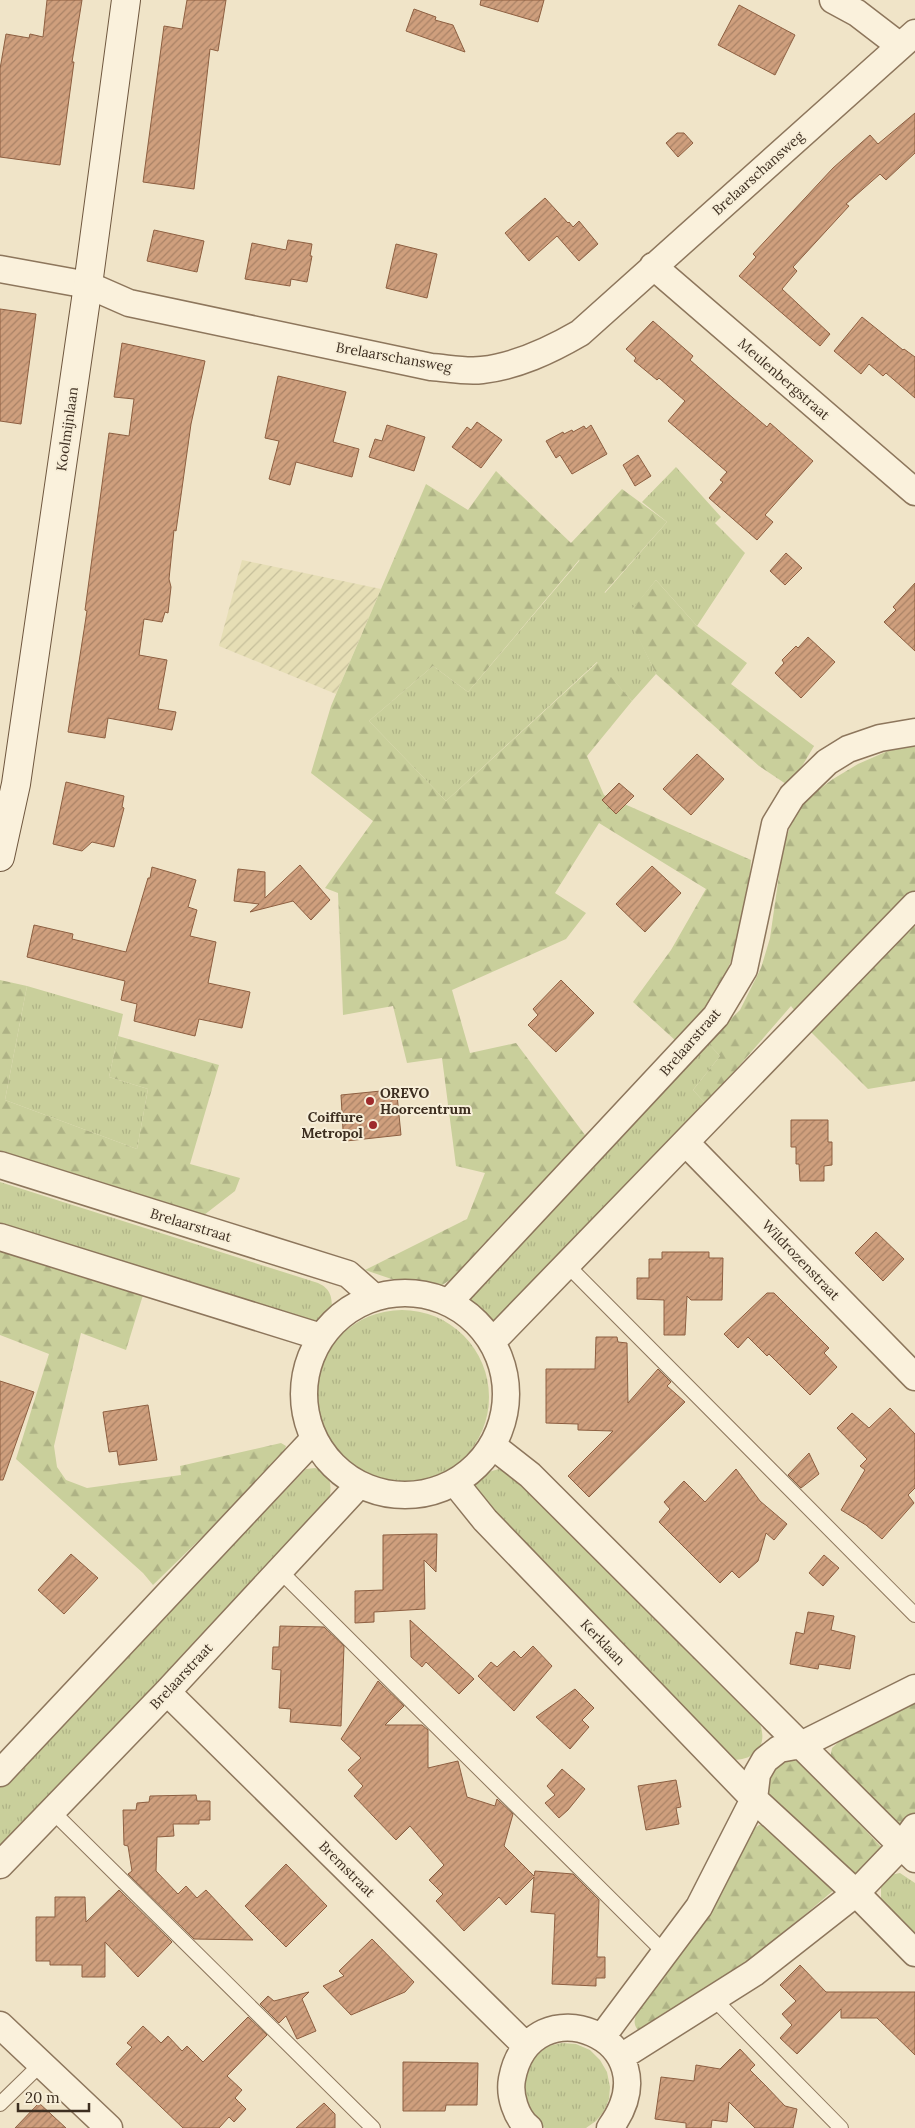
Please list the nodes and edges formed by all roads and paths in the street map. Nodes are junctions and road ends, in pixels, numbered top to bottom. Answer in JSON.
{"nodes":[{"id":1,"x":126,"y":0,"type":"edge"},
{"id":2,"x":833,"y":0,"type":"edge"},
{"id":3,"x":907,"y":40,"type":"edge"},
{"id":4,"x":653,"y":266,"type":"junction"},
{"id":5,"x":0,"y":269,"type":"edge"},
{"id":6,"x":88,"y":285,"type":"junction"},
{"id":7,"x":915,"y":492,"type":"edge"},
{"id":8,"x":915,"y":732,"type":"edge"},
{"id":9,"x":0,"y":857,"type":"edge"},
{"id":10,"x":915,"y":905,"type":"edge"},
{"id":11,"x":686,"y":1143,"type":"junction"},
{"id":12,"x":0,"y":1164,"type":"edge"},
{"id":13,"x":0,"y":1237,"type":"edge"},
{"id":14,"x":567,"y":1265,"type":"junction"},
{"id":15,"x":374,"y":1297,"type":"junction"},
{"id":16,"x":449,"y":1302,"type":"junction"},
{"id":17,"x":321,"y":1337,"type":"junction"},
{"id":18,"x":492,"y":1342,"type":"junction"},
{"id":19,"x":915,"y":1377,"type":"edge"},
{"id":20,"x":314,"y":1439,"type":"junction"},
{"id":21,"x":493,"y":1446,"type":"junction"},
{"id":22,"x":456,"y":1484,"type":"junction"},
{"id":23,"x":359,"y":1485,"type":"junction"},
{"id":24,"x":279,"y":1570,"type":"junction"},
{"id":25,"x":915,"y":1615,"type":"edge"},
{"id":26,"x":915,"y":1688,"type":"edge"},
{"id":27,"x":167,"y":1692,"type":"junction"},
{"id":28,"x":801,"y":1745,"type":"junction"},
{"id":29,"x":0,"y":1773,"type":"edge"},
{"id":30,"x":754,"y":1798,"type":"junction"},
{"id":31,"x":52,"y":1811,"type":"junction"},
{"id":32,"x":911,"y":1843,"type":"edge"},
{"id":33,"x":0,"y":1865,"type":"edge"},
{"id":34,"x":856,"y":1893,"type":"junction"},
{"id":35,"x":665,"y":1952,"type":"junction"},
{"id":36,"x":915,"y":1953,"type":"edge"},
{"id":37,"x":714,"y":1999,"type":"junction"},
{"id":38,"x":0,"y":2025,"type":"edge"},
{"id":39,"x":602,"y":2038,"type":"junction"},
{"id":40,"x":526,"y":2046,"type":"junction"},
{"id":41,"x":621,"y":2057,"type":"junction"},
{"id":42,"x":41,"y":2064,"type":"junction"},
{"id":43,"x":0,"y":2104,"type":"edge"},
{"id":44,"x":524,"y":2127,"type":"edge"},
{"id":45,"x":108,"y":2128,"type":"edge"},
{"id":46,"x":373,"y":2128,"type":"edge"},
{"id":47,"x":611,"y":2128,"type":"edge"},
{"id":48,"x":841,"y":2128,"type":"edge"}],
"edges":[{"from":1,"to":6,"type":"street","name":"Koolmijnlaan"},
{"from":2,"to":3,"type":"street"},
{"from":3,"to":4,"type":"street","name":"Brelaarschansweg"},
{"from":4,"to":6,"type":"street","name":"Brelaarschansweg"},
{"from":4,"to":7,"type":"street","name":"Meulenbergstraat"},
{"from":5,"to":6,"type":"street","name":"Brelaarschansweg"},
{"from":6,"to":9,"type":"street","name":"Koolmijnlaan"},
{"from":8,"to":16,"type":"street","name":"Brelaarstraat"},
{"from":10,"to":11,"type":"street"},
{"from":11,"to":14,"type":"street"},
{"from":11,"to":19,"type":"street","name":"Wildrozenstraat"},
{"from":12,"to":15,"type":"street","name":"Brelaarstraat"},
{"from":13,"to":17,"type":"street"},
{"from":14,"to":18,"type":"street"},
{"from":14,"to":25,"type":"lane"},
{"from":15,"to":16,"type":"street"},
{"from":15,"to":17,"type":"street"},
{"from":16,"to":18,"type":"street"},
{"from":17,"to":20,"type":"street"},
{"from":18,"to":21,"type":"street"},
{"from":20,"to":23,"type":"street"},
{"from":20,"to":29,"type":"street"},
{"from":21,"to":22,"type":"street"},
{"from":21,"to":28,"type":"street"},
{"from":22,"to":23,"type":"street"},
{"from":22,"to":30,"type":"street","name":"Kerklaan"},
{"from":23,"to":24,"type":"street","name":"Brelaarstraat"},
{"from":24,"to":27,"type":"street","name":"Brelaarstraat"},
{"from":24,"to":35,"type":"lane"},
{"from":26,"to":28,"type":"street"},
{"from":27,"to":31,"type":"street","name":"Brelaarstraat"},
{"from":27,"to":40,"type":"street","name":"Bremstraat"},
{"from":28,"to":30,"type":"street"},
{"from":28,"to":32,"type":"street"},
{"from":30,"to":34,"type":"street","name":"Kerklaan"},
{"from":30,"to":35,"type":"street"},
{"from":31,"to":33,"type":"street","name":"Brelaarstraat"},
{"from":31,"to":46,"type":"lane"},
{"from":32,"to":34,"type":"street"},
{"from":34,"to":36,"type":"street","name":"Kerklaan"},
{"from":34,"to":37,"type":"street"},
{"from":35,"to":39,"type":"street"},
{"from":37,"to":41,"type":"street"},
{"from":37,"to":48,"type":"lane"},
{"from":38,"to":42,"type":"street"},
{"from":39,"to":40,"type":"street"},
{"from":39,"to":41,"type":"street"},
{"from":40,"to":44,"type":"street"},
{"from":41,"to":47,"type":"street"},
{"from":42,"to":43,"type":"lane"},
{"from":42,"to":45,"type":"street"}]}
